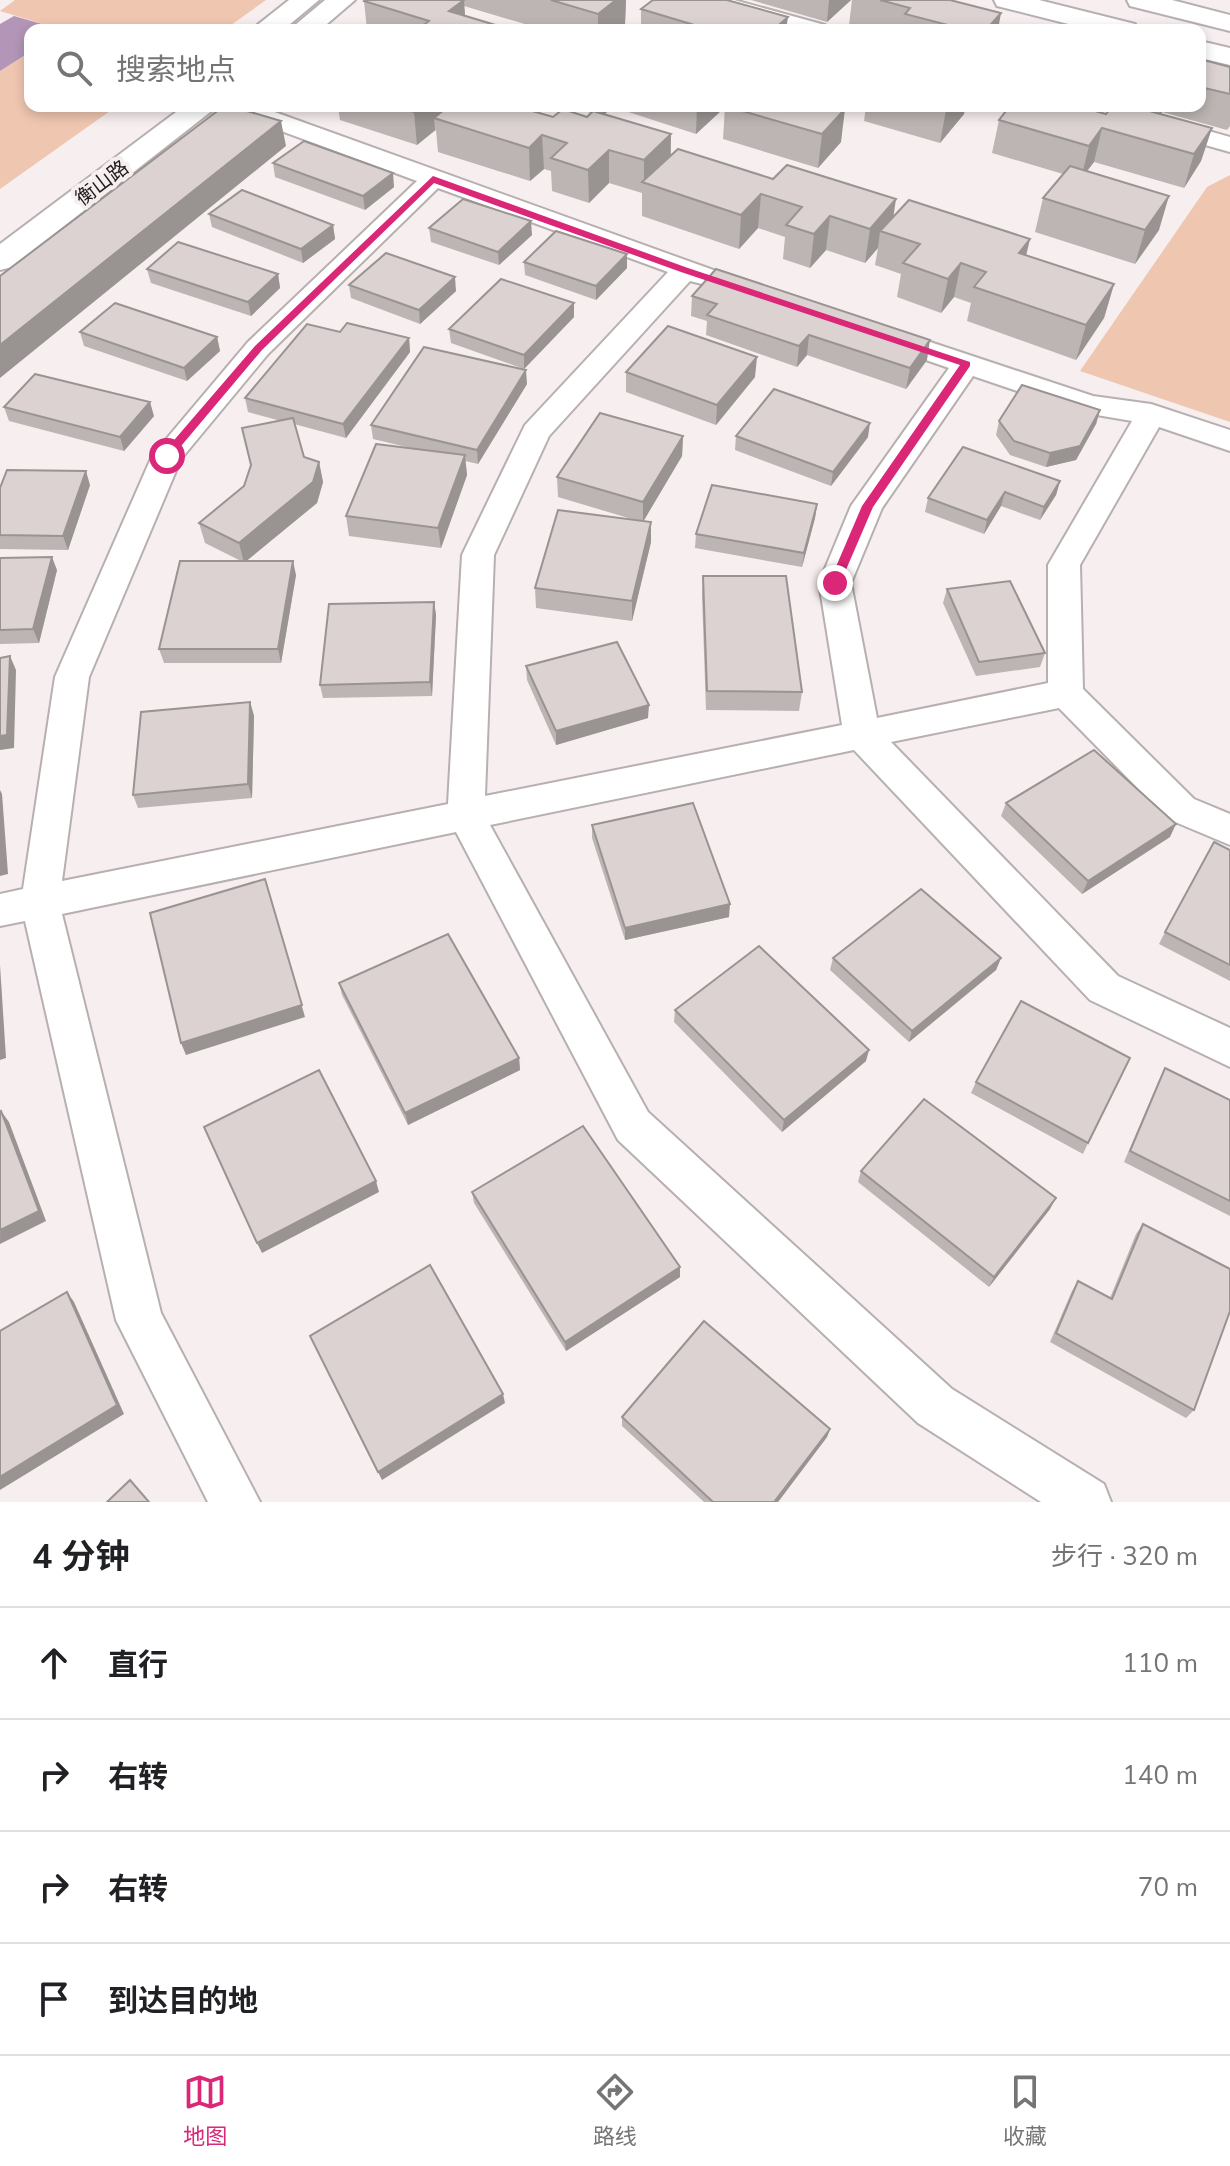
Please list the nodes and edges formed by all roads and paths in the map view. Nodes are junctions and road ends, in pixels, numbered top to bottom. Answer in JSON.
{"nodes":[{"id":1,"x":306,"y":0,"type":"edge"},
{"id":2,"x":342,"y":0,"type":"edge"},
{"id":3,"x":709,"y":0,"type":"edge"},
{"id":4,"x":1007,"y":0,"type":"edge"},
{"id":5,"x":1140,"y":0,"type":"edge"},
{"id":6,"x":1230,"y":23,"type":"edge"},
{"id":7,"x":273,"y":24,"type":"edge"},
{"id":8,"x":311,"y":24,"type":"edge"},
{"id":9,"x":795,"y":24,"type":"edge"},
{"id":10,"x":1101,"y":24,"type":"edge"},
{"id":11,"x":1206,"y":51,"type":"edge"},
{"id":12,"x":1230,"y":57,"type":"edge"},
{"id":13,"x":152,"y":112,"type":"edge"},
{"id":14,"x":195,"y":112,"type":"edge"},
{"id":15,"x":251,"y":112,"type":"edge"},
{"id":16,"x":1114,"y":112,"type":"edge"},
{"id":17,"x":1230,"y":145,"type":"edge"},
{"id":18,"x":433,"y":179,"type":"junction"},
{"id":19,"x":12,"y":214,"type":"dead end"},
{"id":20,"x":0,"y":260,"type":"edge"},
{"id":21,"x":685,"y":270,"type":"junction"},
{"id":22,"x":729,"y":284,"type":"edge"},
{"id":23,"x":863,"y":329,"type":"edge"},
{"id":24,"x":966,"y":364,"type":"junction"},
{"id":25,"x":1151,"y":414,"type":"junction"},
{"id":26,"x":1230,"y":441,"type":"edge"},
{"id":27,"x":1066,"y":693,"type":"junction"},
{"id":28,"x":862,"y":735,"type":"junction"},
{"id":29,"x":466,"y":815,"type":"junction"},
{"id":30,"x":1230,"y":830,"type":"edge"},
{"id":31,"x":40,"y":902,"type":"junction"},
{"id":32,"x":0,"y":910,"type":"edge"},
{"id":33,"x":1230,"y":1048,"type":"edge"},
{"id":34,"x":235,"y":1502,"type":"edge"},
{"id":35,"x":1086,"y":1502,"type":"edge"}],
"edges":[{"from":1,"to":7,"type":"street"},
{"from":2,"to":8,"type":"street"},
{"from":3,"to":9,"type":"street"},
{"from":4,"to":10,"type":"street"},
{"from":5,"to":6,"type":"street"},
{"from":11,"to":12,"type":"street"},
{"from":13,"to":19,"type":"street","name":"衡山路"},
{"from":14,"to":20,"type":"street","name":"衡山路"},
{"from":15,"to":18,"type":"street"},
{"from":16,"to":17,"type":"street"},
{"from":18,"to":21,"type":"street"},
{"from":18,"to":31,"type":"street"},
{"from":21,"to":22,"type":"street"},
{"from":21,"to":29,"type":"street"},
{"from":23,"to":24,"type":"street"},
{"from":24,"to":25,"type":"street"},
{"from":24,"to":28,"type":"street"},
{"from":25,"to":26,"type":"street"},
{"from":25,"to":27,"type":"street"},
{"from":27,"to":28,"type":"street"},
{"from":27,"to":30,"type":"street"},
{"from":28,"to":29,"type":"street"},
{"from":28,"to":33,"type":"street"},
{"from":29,"to":31,"type":"street"},
{"from":29,"to":35,"type":"street"},
{"from":31,"to":32,"type":"street"},
{"from":31,"to":34,"type":"street"}]}
